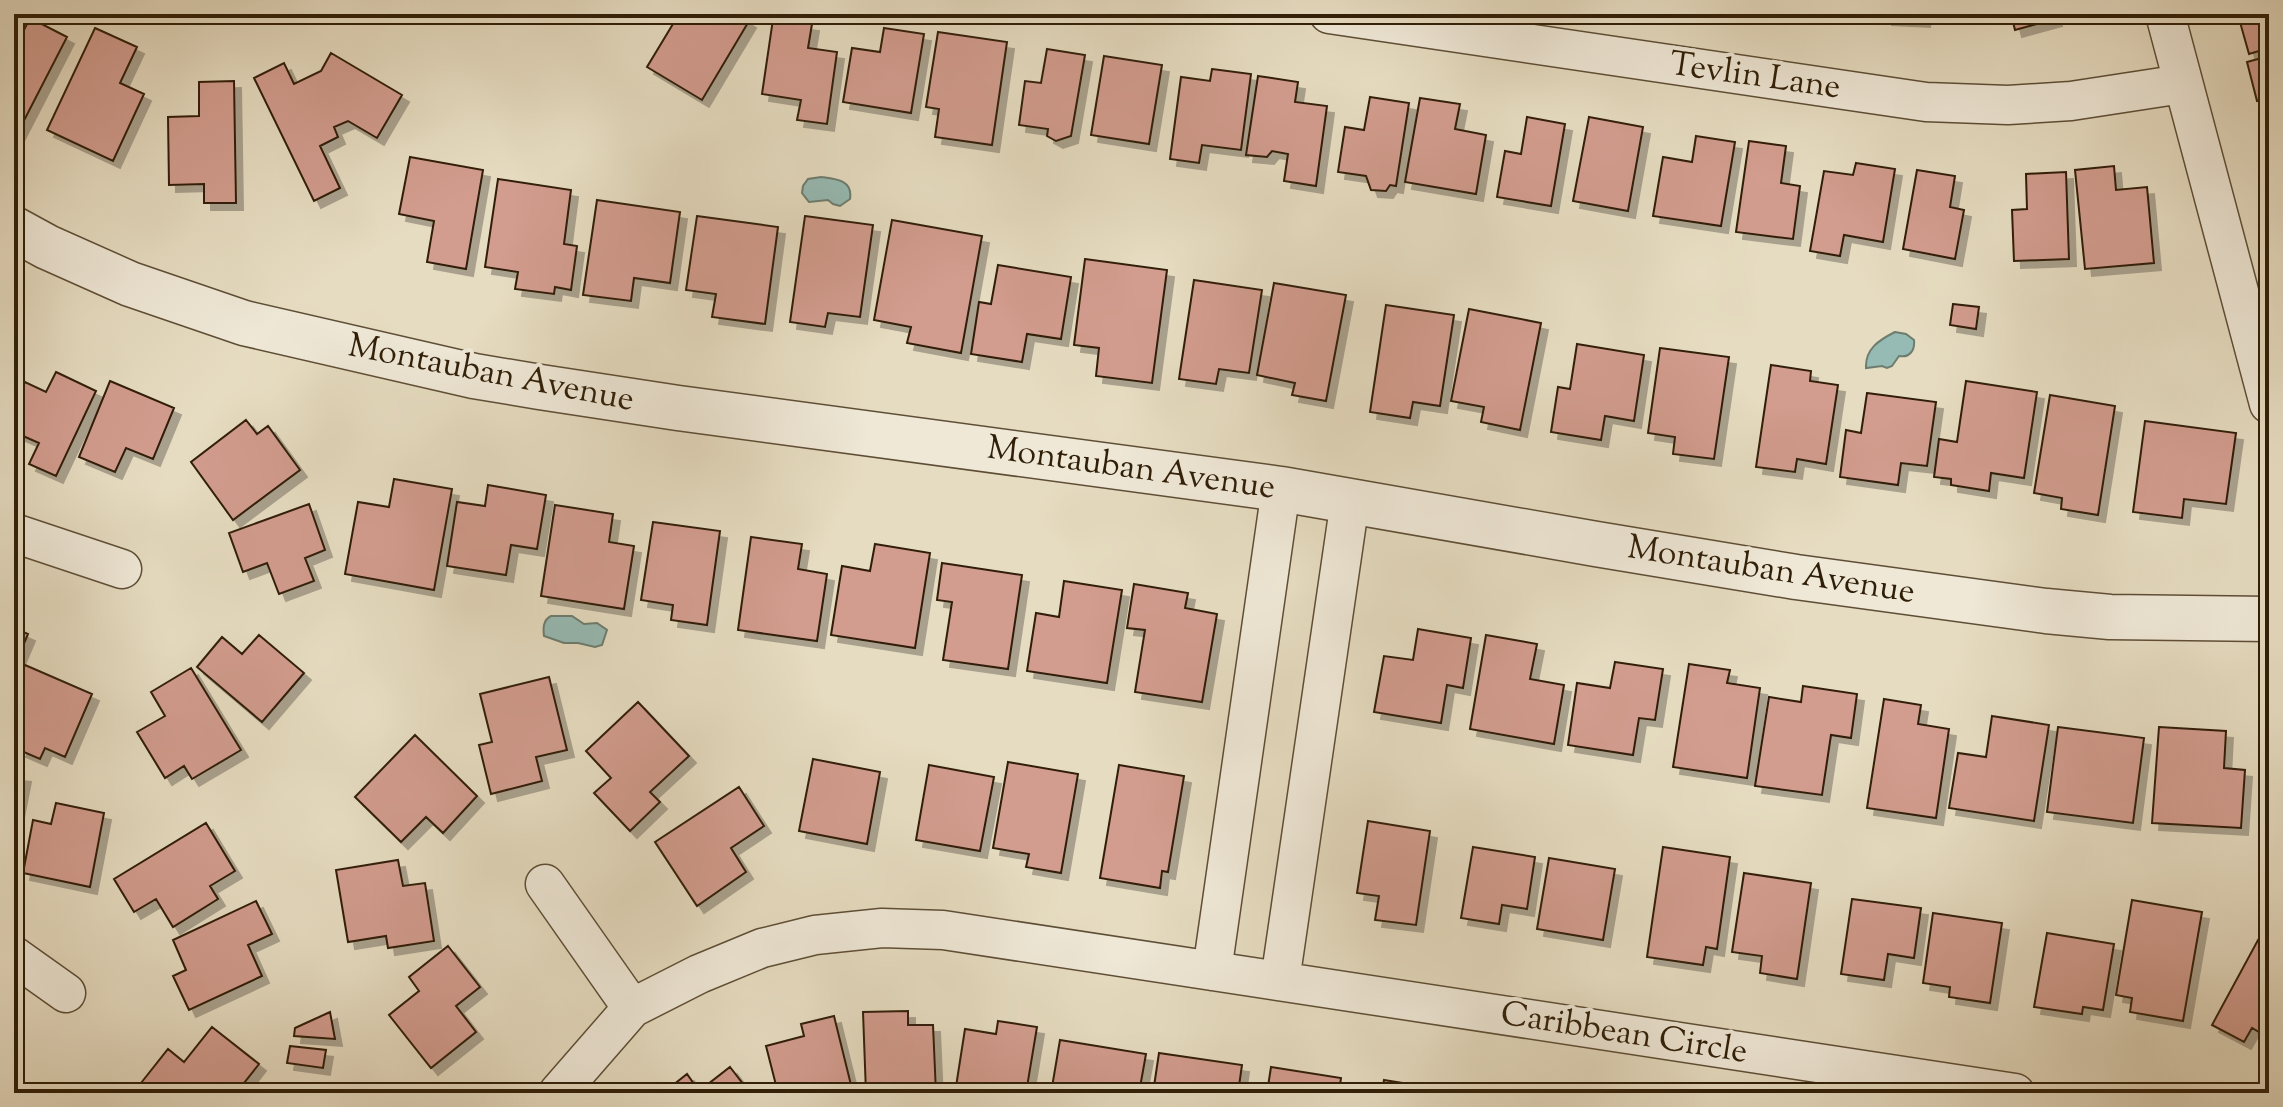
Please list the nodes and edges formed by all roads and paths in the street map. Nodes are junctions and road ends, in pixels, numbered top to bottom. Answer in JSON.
{"nodes":[{"id":1,"x":1329,"y":14,"type":"edge"},
{"id":2,"x":2165,"y":14,"type":"edge"},
{"id":3,"x":2182,"y":84,"type":"junction"},
{"id":4,"x":14,"y":229,"type":"edge"},
{"id":5,"x":2269,"y":404,"type":"edge"},
{"id":6,"x":1281,"y":489,"type":"junction"},
{"id":7,"x":1350,"y":501,"type":"junction"},
{"id":8,"x":14,"y":533,"type":"edge"},
{"id":9,"x":122,"y":569,"type":"dead end"},
{"id":10,"x":2269,"y":619,"type":"edge"},
{"id":11,"x":545,"y":884,"type":"dead end"},
{"id":12,"x":14,"y":956,"type":"edge"},
{"id":13,"x":1212,"y":971,"type":"junction"},
{"id":14,"x":1280,"y":981,"type":"junction"},
{"id":15,"x":66,"y":993,"type":"dead end"},
{"id":16,"x":632,"y":1008,"type":"junction"},
{"id":17,"x":558,"y":1093,"type":"edge"},
{"id":18,"x":2015,"y":1093,"type":"edge"}],
"edges":[{"from":1,"to":3,"type":"street","name":"Tevlin Lane"},
{"from":2,"to":3,"type":"street"},
{"from":3,"to":5,"type":"street"},
{"from":4,"to":6,"type":"street","name":"Montauban Avenue"},
{"from":6,"to":7,"type":"street","name":"Montauban Avenue"},
{"from":6,"to":13,"type":"street"},
{"from":7,"to":10,"type":"street","name":"Montauban Avenue"},
{"from":7,"to":14,"type":"street"},
{"from":8,"to":9,"type":"street"},
{"from":11,"to":16,"type":"street"},
{"from":12,"to":15,"type":"street"},
{"from":13,"to":14,"type":"street","name":"Caribbean Circle"},
{"from":13,"to":16,"type":"street","name":"Caribbean Circle"},
{"from":14,"to":18,"type":"street","name":"Caribbean Circle"},
{"from":16,"to":17,"type":"street","name":"Caribbean Circle"}]}
